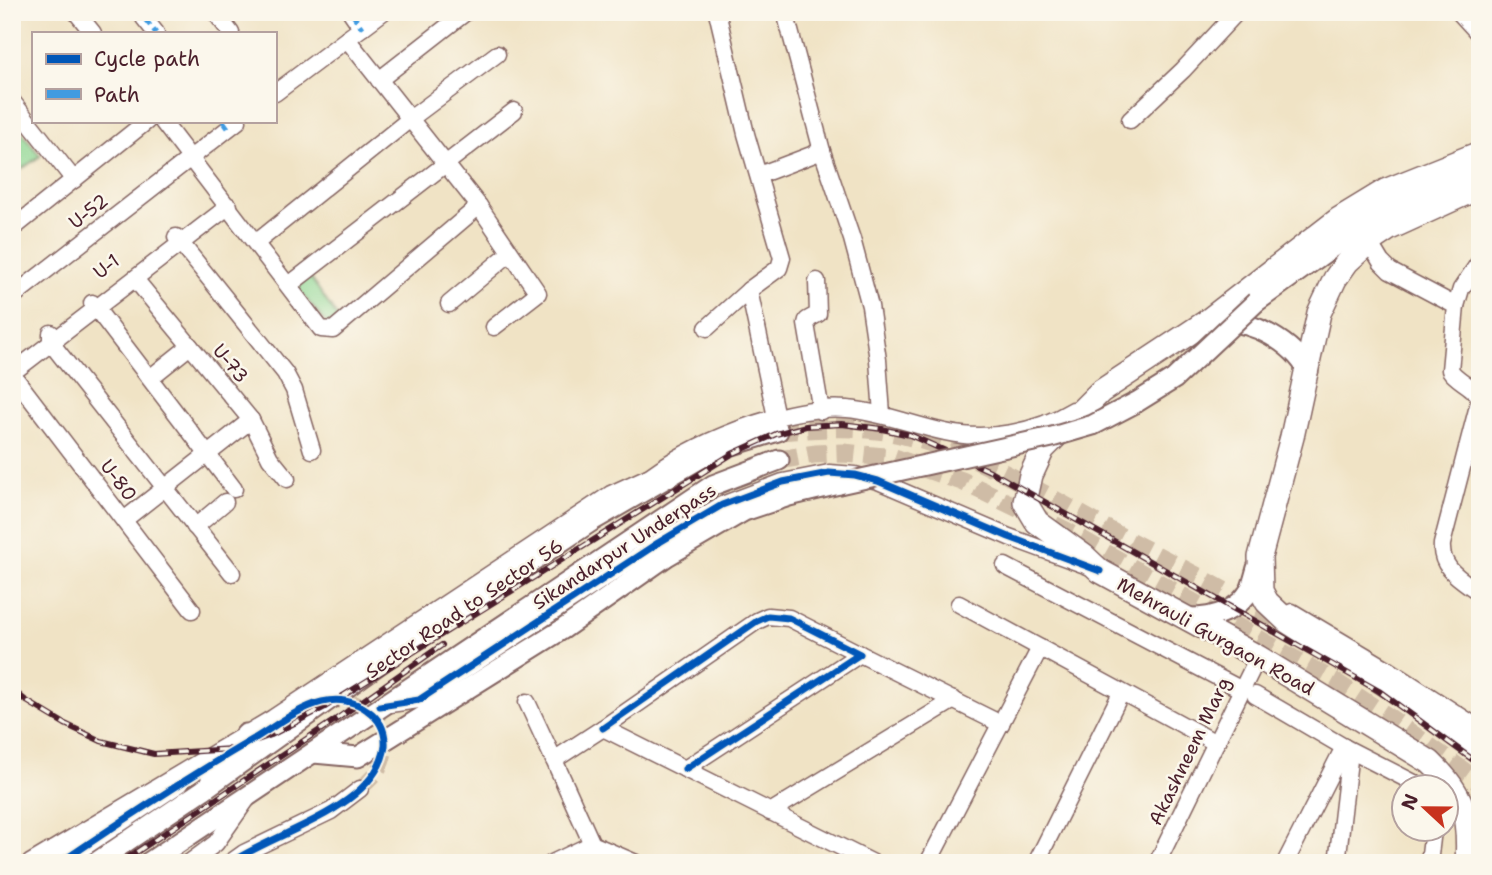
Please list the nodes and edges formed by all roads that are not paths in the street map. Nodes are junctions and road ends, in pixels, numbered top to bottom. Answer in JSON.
{"nodes":[{"id":1,"x":76,"y":12,"type":"edge"},
{"id":2,"x":215,"y":12,"type":"edge"},
{"id":3,"x":351,"y":12,"type":"edge"},
{"id":4,"x":383,"y":12,"type":"edge"},
{"id":5,"x":466,"y":12,"type":"edge"},
{"id":6,"x":718,"y":12,"type":"edge"},
{"id":7,"x":785,"y":12,"type":"edge"},
{"id":8,"x":1237,"y":12,"type":"edge"},
{"id":9,"x":1459,"y":12,"type":"edge"},
{"id":10,"x":144,"y":18,"type":"dead end"},
{"id":11,"x":362,"y":28,"type":"junction"},
{"id":12,"x":1478,"y":29,"type":"edge"},
{"id":13,"x":92,"y":32,"type":"edge"},
{"id":14,"x":155,"y":32,"type":"edge"},
{"id":15,"x":230,"y":32,"type":"edge"},
{"id":16,"x":347,"y":39,"type":"junction"},
{"id":17,"x":497,"y":54,"type":"dead end"},
{"id":18,"x":379,"y":80,"type":"junction"},
{"id":19,"x":276,"y":92,"type":"edge"},
{"id":20,"x":12,"y":101,"type":"edge"},
{"id":21,"x":514,"y":111,"type":"dead end"},
{"id":22,"x":30,"y":118,"type":"edge"},
{"id":23,"x":410,"y":119,"type":"junction"},
{"id":24,"x":1130,"y":120,"type":"dead end"},
{"id":25,"x":33,"y":122,"type":"edge"},
{"id":26,"x":145,"y":122,"type":"edge"},
{"id":27,"x":163,"y":122,"type":"edge"},
{"id":28,"x":230,"y":123,"type":"edge"},
{"id":29,"x":822,"y":150,"type":"junction"},
{"id":30,"x":1480,"y":153,"type":"edge"},
{"id":31,"x":189,"y":157,"type":"junction"},
{"id":32,"x":446,"y":164,"type":"junction"},
{"id":33,"x":1480,"y":170,"type":"edge"},
{"id":34,"x":759,"y":175,"type":"junction"},
{"id":35,"x":74,"y":180,"type":"junction"},
{"id":36,"x":1480,"y":187,"type":"edge"},
{"id":37,"x":227,"y":203,"type":"junction"},
{"id":38,"x":479,"y":206,"type":"junction"},
{"id":39,"x":12,"y":229,"type":"edge"},
{"id":40,"x":178,"y":240,"type":"junction"},
{"id":41,"x":257,"y":242,"type":"junction"},
{"id":42,"x":1369,"y":242,"type":"junction"},
{"id":43,"x":510,"y":253,"type":"junction"},
{"id":44,"x":1480,"y":261,"type":"edge"},
{"id":45,"x":135,"y":279,"type":"junction"},
{"id":46,"x":817,"y":281,"type":"dead end"},
{"id":47,"x":289,"y":285,"type":"junction"},
{"id":48,"x":749,"y":290,"type":"junction"},
{"id":49,"x":12,"y":297,"type":"edge"},
{"id":50,"x":449,"y":304,"type":"dead end"},
{"id":51,"x":94,"y":306,"type":"junction"},
{"id":52,"x":1456,"y":306,"type":"junction"},
{"id":53,"x":1206,"y":323,"type":"junction"},
{"id":54,"x":494,"y":327,"type":"dead end"},
{"id":55,"x":707,"y":328,"type":"dead end"},
{"id":56,"x":51,"y":338,"type":"junction"},
{"id":57,"x":190,"y":346,"type":"junction"},
{"id":58,"x":14,"y":370,"type":"edge"},
{"id":59,"x":1308,"y":371,"type":"junction"},
{"id":60,"x":150,"y":378,"type":"junction"},
{"id":61,"x":1100,"y":392,"type":"junction"},
{"id":62,"x":821,"y":411,"type":"junction"},
{"id":63,"x":882,"y":414,"type":"junction"},
{"id":64,"x":251,"y":420,"type":"junction"},
{"id":65,"x":777,"y":424,"type":"junction"},
{"id":66,"x":312,"y":450,"type":"dead end"},
{"id":67,"x":208,"y":454,"type":"junction"},
{"id":68,"x":779,"y":460,"type":"tunnel mouth"},
{"id":69,"x":648,"y":477,"type":"junction"},
{"id":70,"x":287,"y":479,"type":"dead end"},
{"id":71,"x":165,"y":489,"type":"junction"},
{"id":72,"x":124,"y":520,"type":"junction"},
{"id":73,"x":592,"y":521,"type":"junction"},
{"id":74,"x":195,"y":527,"type":"junction"},
{"id":75,"x":1260,"y":557,"type":"junction"},
{"id":76,"x":1005,"y":566,"type":"dead end"},
{"id":77,"x":1100,"y":570,"type":"junction"},
{"id":78,"x":232,"y":573,"type":"dead end"},
{"id":79,"x":487,"y":592,"type":"junction"},
{"id":80,"x":462,"y":593,"type":"junction"},
{"id":81,"x":1480,"y":593,"type":"edge"},
{"id":82,"x":1267,"y":602,"type":"junction"},
{"id":83,"x":959,"y":604,"type":"dead end"},
{"id":84,"x":192,"y":610,"type":"dead end"},
{"id":85,"x":1189,"y":618,"type":"junction"},
{"id":86,"x":1041,"y":649,"type":"junction"},
{"id":87,"x":860,"y":654,"type":"junction"},
{"id":88,"x":1258,"y":657,"type":"junction"},
{"id":89,"x":1248,"y":692,"type":"junction"},
{"id":90,"x":1121,"y":693,"type":"junction"},
{"id":91,"x":954,"y":700,"type":"junction"},
{"id":92,"x":527,"y":702,"type":"dead end"},
{"id":93,"x":380,"y":706,"type":"junction"},
{"id":94,"x":1001,"y":724,"type":"junction"},
{"id":95,"x":603,"y":728,"type":"junction"},
{"id":96,"x":1480,"y":729,"type":"edge"},
{"id":97,"x":246,"y":734,"type":"junction"},
{"id":98,"x":1216,"y":743,"type":"junction"},
{"id":99,"x":1344,"y":747,"type":"junction"},
{"id":100,"x":1480,"y":750,"type":"edge"},
{"id":101,"x":314,"y":753,"type":"junction"},
{"id":102,"x":554,"y":760,"type":"junction"},
{"id":103,"x":685,"y":769,"type":"junction"},
{"id":104,"x":1397,"y":774,"type":"edge"},
{"id":105,"x":201,"y":781,"type":"junction"},
{"id":106,"x":360,"y":789,"type":"tunnel mouth"},
{"id":107,"x":247,"y":799,"type":"junction"},
{"id":108,"x":769,"y":813,"type":"junction"},
{"id":109,"x":1475,"y":832,"type":"edge"},
{"id":110,"x":592,"y":844,"type":"junction"},
{"id":111,"x":1431,"y":844,"type":"edge"},
{"id":112,"x":30,"y":863,"type":"edge"},
{"id":113,"x":60,"y":863,"type":"edge"},
{"id":114,"x":95,"y":863,"type":"edge"},
{"id":115,"x":148,"y":863,"type":"edge"},
{"id":116,"x":189,"y":863,"type":"edge"},
{"id":117,"x":230,"y":863,"type":"edge"},
{"id":118,"x":552,"y":863,"type":"edge"},
{"id":119,"x":636,"y":863,"type":"edge"},
{"id":120,"x":873,"y":863,"type":"edge"},
{"id":121,"x":929,"y":863,"type":"edge"},
{"id":122,"x":1036,"y":863,"type":"edge"},
{"id":123,"x":1157,"y":863,"type":"edge"},
{"id":124,"x":1285,"y":863,"type":"edge"},
{"id":125,"x":1337,"y":863,"type":"edge"},
{"id":126,"x":1429,"y":863,"type":"edge"},
{"id":127,"x":1467,"y":863,"type":"edge"}],
"edges":[{"from":1,"to":13,"type":"street"},
{"from":2,"to":15,"type":"street"},
{"from":3,"to":11,"type":"street"},
{"from":4,"to":11,"type":"street"},
{"from":5,"to":18,"type":"street"},
{"from":6,"to":34,"type":"street"},
{"from":7,"to":29,"type":"street"},
{"from":8,"to":24,"type":"street"},
{"from":9,"to":12,"type":"street"},
{"from":10,"to":14,"type":"street"},
{"from":11,"to":16,"type":"street"},
{"from":16,"to":18,"type":"street"},
{"from":16,"to":19,"type":"street"},
{"from":17,"to":23,"type":"street"},
{"from":18,"to":23,"type":"street"},
{"from":20,"to":22,"type":"street"},
{"from":21,"to":32,"type":"street"},
{"from":23,"to":32,"type":"street"},
{"from":23,"to":41,"type":"street"},
{"from":25,"to":35,"type":"street"},
{"from":26,"to":35,"type":"street"},
{"from":27,"to":31,"type":"street"},
{"from":28,"to":31,"type":"street","name":"U-52"},
{"from":29,"to":34,"type":"street"},
{"from":29,"to":63,"type":"street"},
{"from":30,"to":53,"type":"highway","name":"Mehrauli Gurgaon Road"},
{"from":31,"to":37,"type":"street"},
{"from":31,"to":49,"type":"street","name":"U-52"},
{"from":32,"to":38,"type":"street"},
{"from":32,"to":47,"type":"street"},
{"from":33,"to":101,"type":"main road","bridge":true},
{"from":34,"to":48,"type":"street"},
{"from":35,"to":39,"type":"street"},
{"from":36,"to":42,"type":"highway"},
{"from":37,"to":40,"type":"street","name":"U-1"},
{"from":37,"to":41,"type":"street"},
{"from":38,"to":43,"type":"street"},
{"from":38,"to":47,"type":"street"},
{"from":40,"to":45,"type":"street","name":"U-1"},
{"from":40,"to":51,"type":"street","name":"U-1"},
{"from":40,"to":66,"type":"street"},
{"from":41,"to":47,"type":"street"},
{"from":42,"to":52,"type":"street"},
{"from":42,"to":59,"type":"highway"},
{"from":43,"to":50,"type":"street"},
{"from":43,"to":54,"type":"street"},
{"from":44,"to":52,"type":"street"},
{"from":45,"to":51,"type":"street","name":"U-1"},
{"from":45,"to":57,"type":"street","name":"U-73"},
{"from":46,"to":62,"type":"street"},
{"from":48,"to":55,"type":"street"},
{"from":48,"to":65,"type":"street"},
{"from":51,"to":56,"type":"street","name":"U-1"},
{"from":51,"to":60,"type":"street"},
{"from":52,"to":81,"type":"street"},
{"from":53,"to":59,"type":"main road"},
{"from":53,"to":61,"type":"highway","name":"Mehrauli Gurgaon Road"},
{"from":56,"to":58,"type":"street","name":"U-1"},
{"from":56,"to":71,"type":"street"},
{"from":57,"to":60,"type":"street"},
{"from":57,"to":64,"type":"street","name":"U-73"},
{"from":58,"to":72,"type":"street","name":"U-80"},
{"from":59,"to":75,"type":"highway"},
{"from":60,"to":67,"type":"street"},
{"from":61,"to":63,"type":"street"},
{"from":61,"to":77,"type":"highway","name":"Mehrauli Gurgaon Road"},
{"from":62,"to":63,"type":"street"},
{"from":62,"to":65,"type":"street"},
{"from":64,"to":67,"type":"street"},
{"from":64,"to":70,"type":"street","name":"U-73"},
{"from":65,"to":69,"type":"street"},
{"from":65,"to":73,"type":"main road","name":"Sikandarpur Underpass"},
{"from":67,"to":71,"type":"street"},
{"from":67,"to":74,"type":"street"},
{"from":68,"to":93,"type":"main road","name":"Sikandarpur Underpass"},
{"from":69,"to":73,"type":"street"},
{"from":69,"to":80,"type":"street"},
{"from":71,"to":72,"type":"street"},
{"from":71,"to":74,"type":"street"},
{"from":72,"to":84,"type":"street","name":"U-80"},
{"from":73,"to":79,"type":"main road","name":"Sector Road to Sector 56"},
{"from":74,"to":78,"type":"street"},
{"from":75,"to":82,"type":"highway"},
{"from":75,"to":85,"type":"main road"},
{"from":76,"to":89,"type":"street"},
{"from":77,"to":85,"type":"highway","name":"Mehrauli Gurgaon Road"},
{"from":77,"to":93,"type":"street"},
{"from":79,"to":80,"type":"main road"},
{"from":79,"to":105,"type":"main road","name":"Sector Road to Sector 56"},
{"from":80,"to":97,"type":"street"},
{"from":82,"to":96,"type":"street"},
{"from":82,"to":100,"type":"highway"},
{"from":83,"to":86,"type":"street"},
{"from":85,"to":88,"type":"highway","name":"Mehrauli Gurgaon Road"},
{"from":86,"to":90,"type":"street"},
{"from":86,"to":94,"type":"street"},
{"from":87,"to":91,"type":"street"},
{"from":87,"to":95,"type":"street"},
{"from":87,"to":103,"type":"street"},
{"from":88,"to":89,"type":"street","name":"Akashneem Marg"},
{"from":88,"to":109,"type":"highway","name":"Mehrauli Gurgaon Road"},
{"from":89,"to":98,"type":"street","name":"Akashneem Marg"},
{"from":89,"to":99,"type":"street"},
{"from":90,"to":98,"type":"street"},
{"from":90,"to":122,"type":"street"},
{"from":91,"to":94,"type":"street"},
{"from":91,"to":108,"type":"street"},
{"from":92,"to":102,"type":"street"},
{"from":93,"to":101,"type":"main road"},
{"from":94,"to":121,"type":"street"},
{"from":95,"to":102,"type":"street"},
{"from":95,"to":103,"type":"street"},
{"from":97,"to":105,"type":"main road"},
{"from":97,"to":112,"type":"street"},
{"from":98,"to":123,"type":"street","name":"Akashneem Marg"},
{"from":99,"to":104,"type":"street"},
{"from":99,"to":124,"type":"street"},
{"from":99,"to":125,"type":"street"},
{"from":101,"to":107,"type":"main road"},
{"from":102,"to":110,"type":"street"},
{"from":103,"to":108,"type":"street"},
{"from":105,"to":113,"type":"street"},
{"from":105,"to":114,"type":"main road","name":"Sector Road to Sector 56"},
{"from":106,"to":117,"type":"street"},
{"from":107,"to":115,"type":"main road"},
{"from":107,"to":116,"type":"street"},
{"from":108,"to":120,"type":"street"},
{"from":109,"to":127,"type":"highway","name":"Mehrauli Gurgaon Road"},
{"from":110,"to":118,"type":"street"},
{"from":110,"to":119,"type":"street"},
{"from":111,"to":126,"type":"street"}]}
